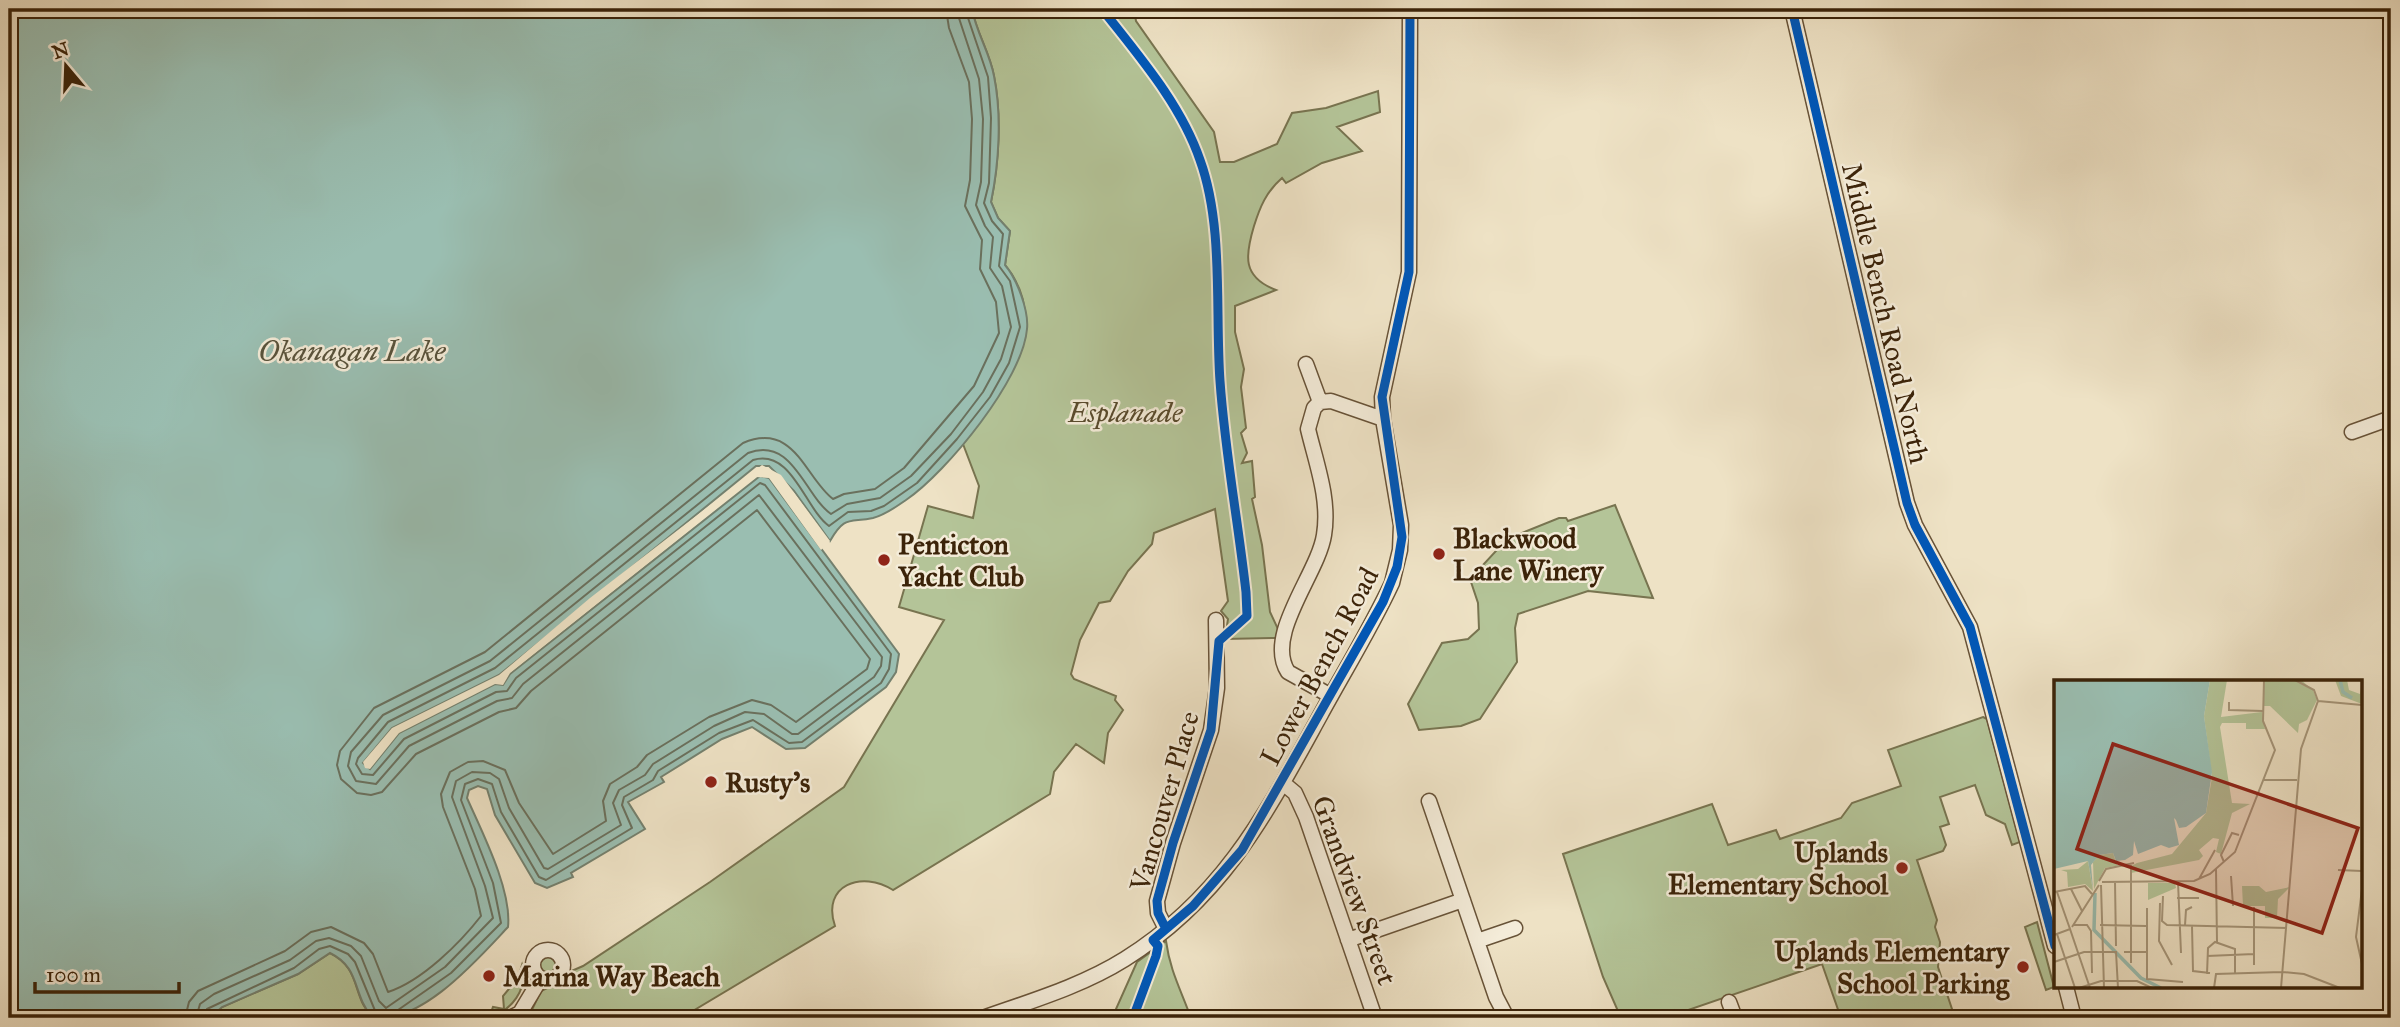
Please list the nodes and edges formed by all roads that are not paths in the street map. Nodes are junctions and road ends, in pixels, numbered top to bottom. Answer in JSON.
{"nodes":[{"id":1,"x":1410,"y":9,"type":"edge"},
{"id":2,"x":1792,"y":9,"type":"edge"},
{"id":3,"x":1306,"y":363,"type":"dead end"},
{"id":4,"x":1320,"y":402,"type":"junction"},
{"id":5,"x":2391,"y":418,"type":"edge"},
{"id":6,"x":1382,"y":419,"type":"junction"},
{"id":7,"x":2352,"y":432,"type":"dead end"},
{"id":8,"x":1216,"y":620,"type":"dead end"},
{"id":9,"x":1331,"y":696,"type":"junction"},
{"id":10,"x":1283,"y":783,"type":"junction"},
{"id":11,"x":1429,"y":802,"type":"dead end"},
{"id":12,"x":1463,"y":900,"type":"junction"},
{"id":13,"x":1515,"y":928,"type":"dead end"},
{"id":14,"x":1166,"y":929,"type":"junction"},
{"id":15,"x":1348,"y":940,"type":"junction"},
{"id":16,"x":1477,"y":941,"type":"junction"},
{"id":17,"x":2054,"y":942,"type":"edge"},
{"id":18,"x":541,"y":978,"type":"dead end"},
{"id":19,"x":2066,"y":988,"type":"edge"},
{"id":20,"x":1729,"y":1002,"type":"dead end"},
{"id":21,"x":517,"y":1016,"type":"edge"},
{"id":22,"x":984,"y":1018,"type":"edge"},
{"id":23,"x":1375,"y":1018,"type":"edge"},
{"id":24,"x":1507,"y":1018,"type":"edge"},
{"id":25,"x":1735,"y":1018,"type":"edge"},
{"id":26,"x":2074,"y":1018,"type":"edge"}],
"edges":[{"from":1,"to":6,"type":"street","name":"Lower Bench Road"},
{"from":2,"to":17,"type":"street","name":"Middle Bench Road North"},
{"from":3,"to":4,"type":"street"},
{"from":4,"to":6,"type":"street"},
{"from":4,"to":9,"type":"street"},
{"from":5,"to":7,"type":"street"},
{"from":6,"to":9,"type":"street","name":"Lower Bench Road"},
{"from":8,"to":14,"type":"street","name":"Vancouver Place"},
{"from":9,"to":10,"type":"street","name":"Lower Bench Road"},
{"from":10,"to":14,"type":"street","name":"Lower Bench Road"},
{"from":10,"to":15,"type":"street","name":"Grandview Street"},
{"from":11,"to":12,"type":"street"},
{"from":12,"to":15,"type":"street"},
{"from":12,"to":16,"type":"street"},
{"from":13,"to":16,"type":"street"},
{"from":14,"to":22,"type":"street","name":"Lower Bench Road"},
{"from":15,"to":23,"type":"street","name":"Grandview Street"},
{"from":16,"to":24,"type":"street"},
{"from":18,"to":21,"type":"street"},
{"from":19,"to":26,"type":"street"},
{"from":20,"to":25,"type":"street"}]}
